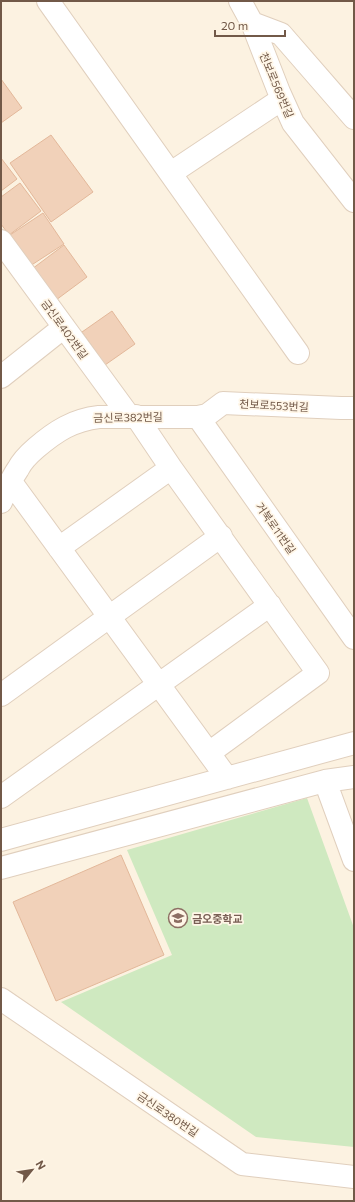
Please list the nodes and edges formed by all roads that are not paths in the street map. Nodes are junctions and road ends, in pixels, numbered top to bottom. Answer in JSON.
{"nodes":[{"id":1,"x":48,"y":1,"type":"edge"},
{"id":2,"x":240,"y":1,"type":"edge"},
{"id":3,"x":252,"y":23,"type":"junction"},
{"id":4,"x":282,"y":99,"type":"junction"},
{"id":5,"x":354,"y":118,"type":"edge"},
{"id":6,"x":171,"y":173,"type":"junction"},
{"id":7,"x":354,"y":200,"type":"edge"},
{"id":8,"x":3,"y":248,"type":"edge"},
{"id":9,"x":64,"y":327,"type":"junction"},
{"id":10,"x":298,"y":352,"type":"dead end"},
{"id":11,"x":1,"y":377,"type":"edge"},
{"id":12,"x":354,"y":408,"type":"edge"},
{"id":13,"x":132,"y":416,"type":"junction"},
{"id":14,"x":198,"y":417,"type":"junction"},
{"id":15,"x":170,"y":468,"type":"junction"},
{"id":16,"x":11,"y":482,"type":"junction"},
{"id":17,"x":1,"y":502,"type":"edge"},
{"id":18,"x":220,"y":536,"type":"junction"},
{"id":19,"x":59,"y":548,"type":"junction"},
{"id":20,"x":270,"y":605,"type":"junction"},
{"id":21,"x":109,"y":616,"type":"junction"},
{"id":22,"x":354,"y":638,"type":"edge"},
{"id":23,"x":159,"y":685,"type":"junction"},
{"id":24,"x":1,"y":695,"type":"edge"},
{"id":25,"x":354,"y":743,"type":"edge"},
{"id":26,"x":209,"y":753,"type":"junction"},
{"id":27,"x":354,"y":777,"type":"edge"},
{"id":28,"x":227,"y":778,"type":"junction"},
{"id":29,"x":324,"y":781,"type":"junction"},
{"id":30,"x":1,"y":797,"type":"edge"},
{"id":31,"x":1,"y":840,"type":"edge"},
{"id":32,"x":354,"y":860,"type":"edge"},
{"id":33,"x":1,"y":868,"type":"edge"},
{"id":34,"x":1,"y":999,"type":"edge"},
{"id":35,"x":354,"y":1177,"type":"edge"}],
"edges":[{"from":1,"to":6,"type":"street"},
{"from":2,"to":3,"type":"street","name":"천보로569번길"},
{"from":3,"to":4,"type":"street","name":"천보로569번길"},
{"from":3,"to":5,"type":"street"},
{"from":4,"to":6,"type":"street"},
{"from":4,"to":7,"type":"street","name":"천보로569번길"},
{"from":6,"to":10,"type":"street"},
{"from":8,"to":9,"type":"street","name":"금신로402번길"},
{"from":9,"to":11,"type":"street"},
{"from":9,"to":13,"type":"street","name":"금신로402번길"},
{"from":12,"to":14,"type":"street","name":"천보로553번길"},
{"from":13,"to":14,"type":"street","name":"금신로382번길"},
{"from":13,"to":15,"type":"street","name":"금신로402번길"},
{"from":13,"to":16,"type":"street","name":"금신로382번길"},
{"from":14,"to":22,"type":"street","name":"거북로11번길"},
{"from":15,"to":18,"type":"street","name":"금신로402번길"},
{"from":15,"to":19,"type":"street"},
{"from":16,"to":17,"type":"street","name":"금신로382번길"},
{"from":16,"to":19,"type":"street"},
{"from":18,"to":20,"type":"street","name":"금신로402번길"},
{"from":18,"to":21,"type":"street"},
{"from":19,"to":21,"type":"street"},
{"from":20,"to":23,"type":"street"},
{"from":20,"to":26,"type":"street","name":"금신로402번길"},
{"from":21,"to":23,"type":"street"},
{"from":21,"to":24,"type":"street"},
{"from":23,"to":26,"type":"street"},
{"from":23,"to":30,"type":"street"},
{"from":25,"to":28,"type":"street"},
{"from":26,"to":28,"type":"street"},
{"from":27,"to":29,"type":"street"},
{"from":28,"to":31,"type":"street"},
{"from":29,"to":32,"type":"street"},
{"from":29,"to":33,"type":"street"},
{"from":34,"to":35,"type":"street","name":"금신로380번길"}]}
